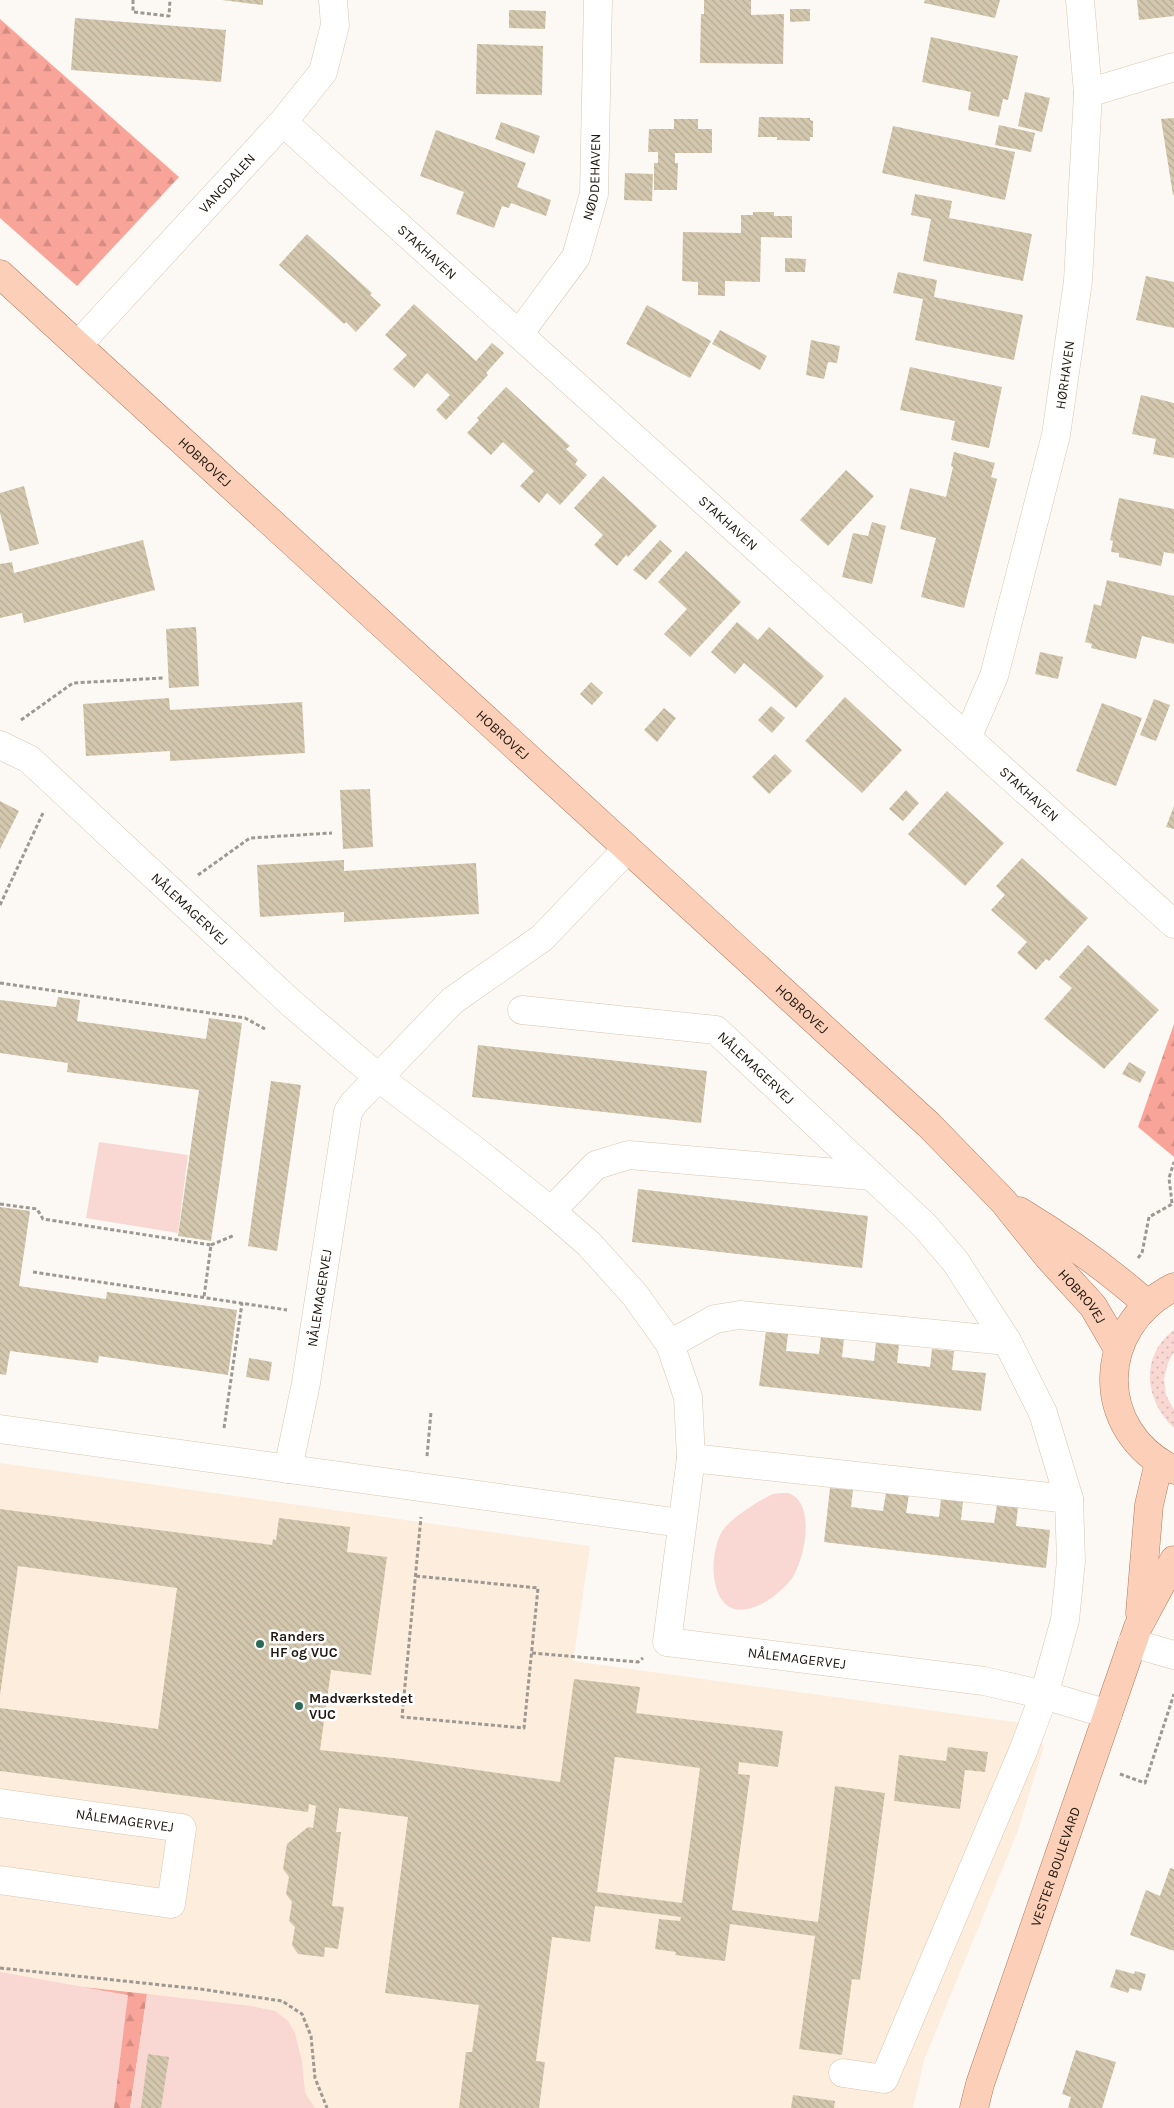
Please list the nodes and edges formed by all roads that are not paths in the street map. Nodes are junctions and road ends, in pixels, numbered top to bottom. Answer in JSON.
{"nodes":[{"id":1,"x":333,"y":0,"type":"edge"},
{"id":2,"x":598,"y":0,"type":"edge"},
{"id":3,"x":1080,"y":0,"type":"edge"},
{"id":4,"x":1174,"y":67,"type":"edge"},
{"id":5,"x":1088,"y":93,"type":"junction"},
{"id":6,"x":283,"y":122,"type":"junction"},
{"id":7,"x":0,"y":274,"type":"edge"},
{"id":8,"x":519,"y":334,"type":"junction"},
{"id":9,"x":78,"y":345,"type":"junction"},
{"id":10,"x":968,"y":736,"type":"junction"},
{"id":11,"x":0,"y":745,"type":"edge"},
{"id":12,"x":627,"y":849,"type":"junction"},
{"id":13,"x":1174,"y":924,"type":"edge"},
{"id":14,"x":522,"y":1010,"type":"dead end"},
{"id":15,"x":379,"y":1078,"type":"junction"},
{"id":16,"x":872,"y":1176,"type":"junction"},
{"id":17,"x":1003,"y":1201,"type":"junction"},
{"id":18,"x":551,"y":1211,"type":"junction"},
{"id":19,"x":1174,"y":1287,"type":"edge"},
{"id":20,"x":1147,"y":1304,"type":"junction"},
{"id":21,"x":1007,"y":1341,"type":"junction"},
{"id":22,"x":670,"y":1344,"type":"junction"},
{"id":23,"x":1118,"y":1349,"type":"junction"},
{"id":24,"x":0,"y":1429,"type":"edge"},
{"id":25,"x":690,"y":1458,"type":"junction"},
{"id":26,"x":1166,"y":1466,"type":"edge"},
{"id":27,"x":288,"y":1469,"type":"junction"},
{"id":28,"x":1069,"y":1500,"type":"junction"},
{"id":29,"x":681,"y":1523,"type":"junction"},
{"id":30,"x":1174,"y":1560,"type":"edge"},
{"id":31,"x":1135,"y":1635,"type":"junction"},
{"id":32,"x":1174,"y":1655,"type":"edge"},
{"id":33,"x":1044,"y":1695,"type":"junction"},
{"id":34,"x":1108,"y":1714,"type":"junction"},
{"id":35,"x":0,"y":1802,"type":"edge"},
{"id":36,"x":0,"y":1880,"type":"edge"},
{"id":37,"x":843,"y":2073,"type":"dead end"},
{"id":38,"x":974,"y":2108,"type":"edge"}],
"edges":[{"from":1,"to":6,"type":"street","name":"VANGDALEN"},
{"from":2,"to":8,"type":"street","name":"NØDDEHAVEN"},
{"from":3,"to":5,"type":"street","name":"HØRHAVEN"},
{"from":4,"to":5,"type":"street"},
{"from":5,"to":10,"type":"street","name":"HØRHAVEN"},
{"from":6,"to":8,"type":"street","name":"STAKHAVEN"},
{"from":6,"to":9,"type":"street","name":"VANGDALEN"},
{"from":7,"to":9,"type":"main road","name":"HOBROVEJ"},
{"from":8,"to":10,"type":"street","name":"STAKHAVEN"},
{"from":9,"to":12,"type":"main road","name":"HOBROVEJ"},
{"from":10,"to":13,"type":"street","name":"STAKHAVEN"},
{"from":11,"to":15,"type":"street","name":"NÅLEMAGERVEJ"},
{"from":12,"to":15,"type":"street","name":"NÅLEMAGERVEJ"},
{"from":12,"to":17,"type":"main road","name":"HOBROVEJ"},
{"from":14,"to":16,"type":"street","name":"NÅLEMAGERVEJ"},
{"from":15,"to":18,"type":"street","name":"NÅLEMAGERVEJ"},
{"from":15,"to":27,"type":"street","name":"NÅLEMAGERVEJ"},
{"from":16,"to":18,"type":"street"},
{"from":16,"to":21,"type":"street","name":"NÅLEMAGERVEJ"},
{"from":17,"to":20,"type":"main road","name":"HOBROVEJ"},
{"from":17,"to":23,"type":"main road","name":"HOBROVEJ"},
{"from":18,"to":22,"type":"street","name":"NÅLEMAGERVEJ"},
{"from":19,"to":20,"type":"main road"},
{"from":20,"to":23,"type":"main road"},
{"from":21,"to":22,"type":"street"},
{"from":21,"to":28,"type":"street","name":"NÅLEMAGERVEJ"},
{"from":22,"to":25,"type":"street","name":"NÅLEMAGERVEJ"},
{"from":23,"to":26,"type":"main road"},
{"from":24,"to":27,"type":"street"},
{"from":25,"to":28,"type":"street"},
{"from":25,"to":29,"type":"street","name":"NÅLEMAGERVEJ"},
{"from":26,"to":31,"type":"main road","name":"VESTER BOULEVARD"},
{"from":27,"to":29,"type":"street"},
{"from":28,"to":33,"type":"street","name":"NÅLEMAGERVEJ"},
{"from":29,"to":33,"type":"street","name":"NÅLEMAGERVEJ"},
{"from":30,"to":31,"type":"main road","name":"VESTER BOULEVARD"},
{"from":31,"to":32,"type":"street"},
{"from":31,"to":34,"type":"main road","name":"VESTER BOULEVARD"},
{"from":33,"to":34,"type":"street","name":"NÅLEMAGERVEJ"},
{"from":33,"to":37,"type":"street","name":"NÅLEMAGERVEJ"},
{"from":34,"to":38,"type":"main road","name":"VESTER BOULEVARD"},
{"from":35,"to":36,"type":"street","name":"NÅLEMAGERVEJ"}]}
